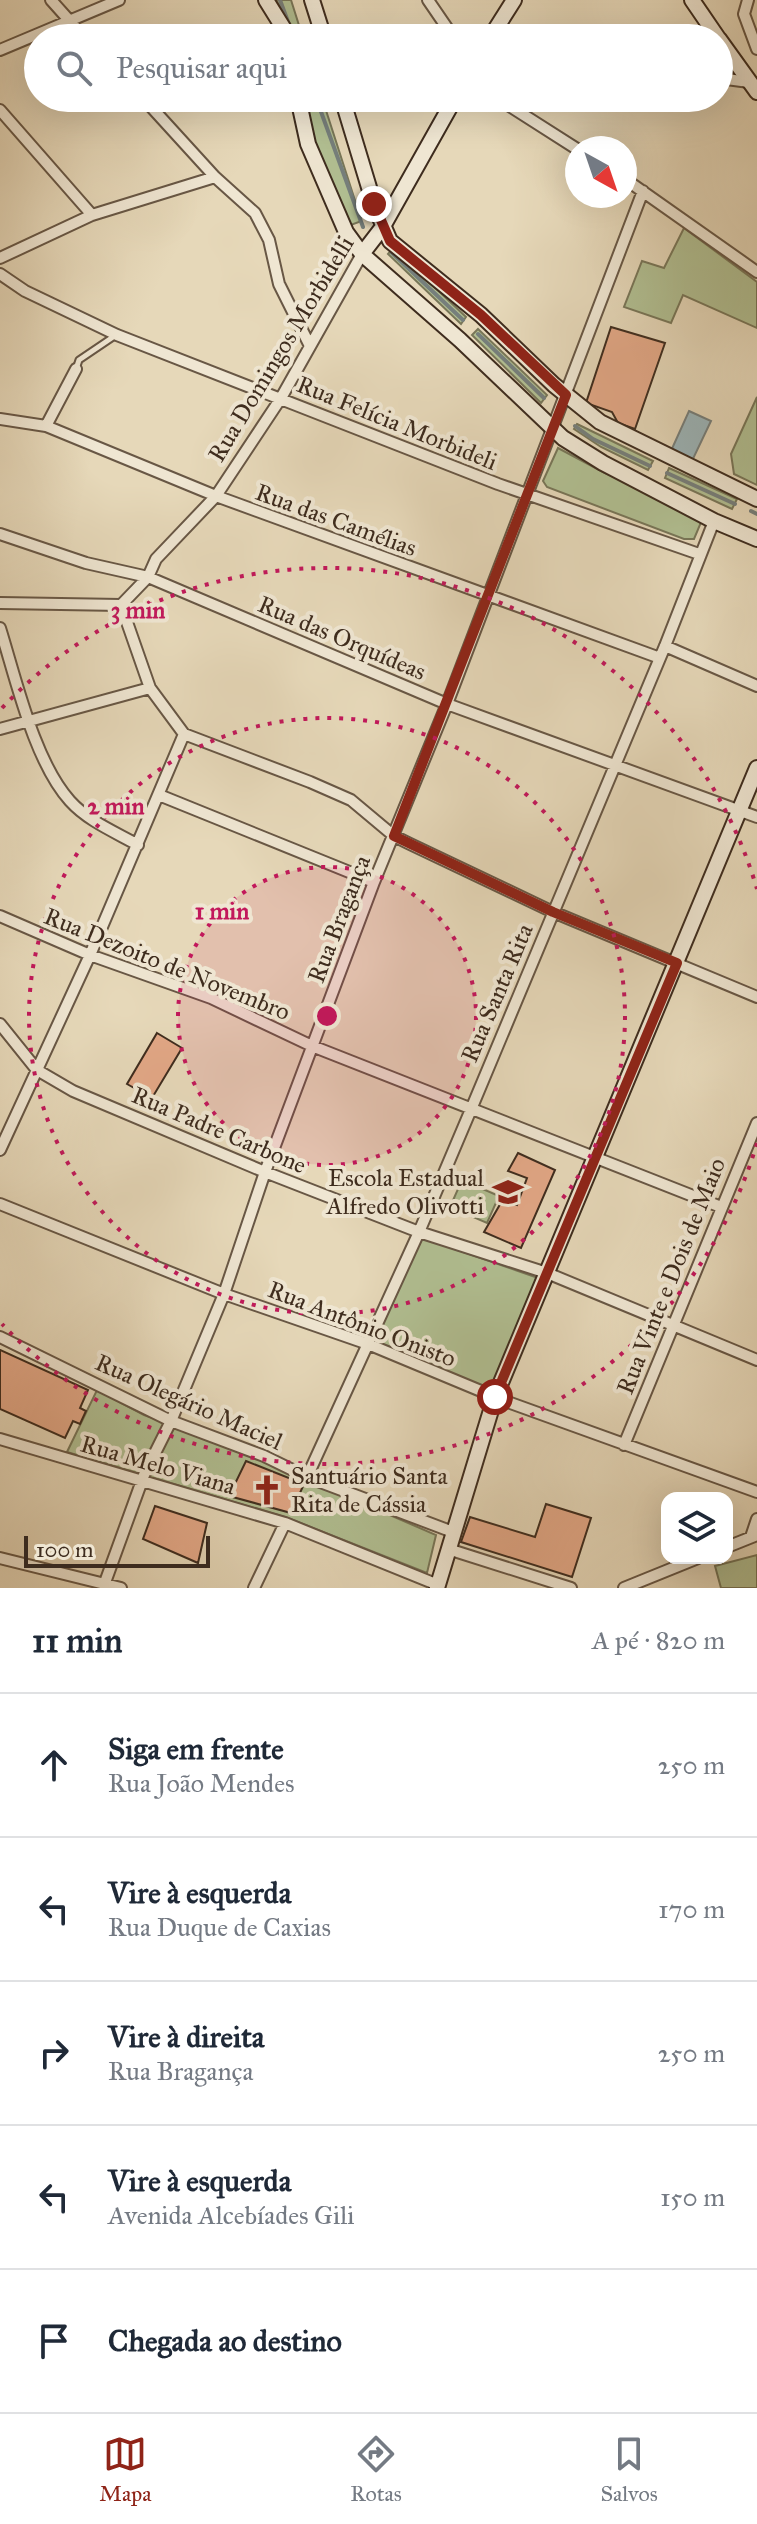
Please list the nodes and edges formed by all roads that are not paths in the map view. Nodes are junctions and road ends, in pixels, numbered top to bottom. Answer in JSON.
{"nodes":[{"id":1,"x":51,"y":0,"type":"edge"},
{"id":2,"x":119,"y":0,"type":"edge"},
{"id":3,"x":266,"y":0,"type":"edge"},
{"id":4,"x":312,"y":0,"type":"edge"},
{"id":5,"x":428,"y":0,"type":"edge"},
{"id":6,"x":514,"y":0,"type":"edge"},
{"id":7,"x":692,"y":0,"type":"edge"},
{"id":8,"x":748,"y":0,"type":"edge"},
{"id":9,"x":68,"y":20,"type":"junction"},
{"id":10,"x":59,"y":24,"type":"edge"},
{"id":11,"x":72,"y":24,"type":"edge"},
{"id":12,"x":281,"y":24,"type":"edge"},
{"id":13,"x":320,"y":24,"type":"edge"},
{"id":14,"x":444,"y":24,"type":"edge"},
{"id":15,"x":499,"y":24,"type":"edge"},
{"id":16,"x":709,"y":24,"type":"edge"},
{"id":17,"x":24,"y":39,"type":"edge"},
{"id":18,"x":757,"y":49,"type":"edge"},
{"id":19,"x":0,"y":50,"type":"edge"},
{"id":20,"x":733,"y":58,"type":"edge"},
{"id":21,"x":733,"y":82,"type":"edge"},
{"id":22,"x":753,"y":87,"type":"edge"},
{"id":23,"x":0,"y":110,"type":"edge"},
{"id":24,"x":156,"y":112,"type":"edge"},
{"id":25,"x":301,"y":112,"type":"edge"},
{"id":26,"x":346,"y":112,"type":"edge"},
{"id":27,"x":447,"y":112,"type":"edge"},
{"id":28,"x":519,"y":112,"type":"edge"},
{"id":29,"x":565,"y":141,"type":"edge"},
{"id":30,"x":215,"y":177,"type":"junction"},
{"id":31,"x":637,"y":187,"type":"edge"},
{"id":32,"x":643,"y":191,"type":"junction"},
{"id":33,"x":92,"y":215,"type":"junction"},
{"id":34,"x":382,"y":228,"type":"junction"},
{"id":35,"x":362,"y":254,"type":"junction"},
{"id":36,"x":0,"y":258,"type":"edge"},
{"id":37,"x":757,"y":272,"type":"edge"},
{"id":38,"x":0,"y":274,"type":"edge"},
{"id":39,"x":117,"y":335,"type":"junction"},
{"id":40,"x":310,"y":346,"type":"junction"},
{"id":41,"x":76,"y":369,"type":"joint"},
{"id":42,"x":566,"y":395,"type":"junction"},
{"id":43,"x":281,"y":398,"type":"junction"},
{"id":44,"x":0,"y":419,"type":"edge"},
{"id":45,"x":46,"y":426,"type":"junction"},
{"id":46,"x":553,"y":428,"type":"junction"},
{"id":47,"x":528,"y":493,"type":"junction"},
{"id":48,"x":216,"y":496,"type":"junction"},
{"id":49,"x":757,"y":499,"type":"edge"},
{"id":50,"x":714,"y":521,"type":"junction"},
{"id":51,"x":0,"y":534,"type":"edge"},
{"id":52,"x":757,"y":539,"type":"edge"},
{"id":53,"x":699,"y":554,"type":"junction"},
{"id":54,"x":148,"y":577,"type":"junction"},
{"id":55,"x":487,"y":597,"type":"junction"},
{"id":56,"x":0,"y":603,"type":"edge"},
{"id":57,"x":121,"y":605,"type":"junction"},
{"id":58,"x":0,"y":628,"type":"edge"},
{"id":59,"x":665,"y":646,"type":"junction"},
{"id":60,"x":660,"y":658,"type":"junction"},
{"id":61,"x":757,"y":686,"type":"edge"},
{"id":62,"x":150,"y":688,"type":"junction"},
{"id":63,"x":447,"y":704,"type":"junction"},
{"id":64,"x":29,"y":721,"type":"junction"},
{"id":65,"x":0,"y":729,"type":"edge"},
{"id":66,"x":184,"y":734,"type":"junction"},
{"id":67,"x":613,"y":767,"type":"junction"},
{"id":68,"x":757,"y":768,"type":"edge"},
{"id":69,"x":159,"y":795,"type":"junction"},
{"id":70,"x":739,"y":811,"type":"junction"},
{"id":71,"x":757,"y":817,"type":"edge"},
{"id":72,"x":394,"y":836,"type":"junction"},
{"id":73,"x":138,"y":845,"type":"junction"},
{"id":74,"x":374,"y":882,"type":"junction"},
{"id":75,"x":553,"y":912,"type":"junction"},
{"id":76,"x":0,"y":916,"type":"edge"},
{"id":77,"x":90,"y":955,"type":"junction"},
{"id":78,"x":677,"y":963,"type":"junction"},
{"id":79,"x":757,"y":997,"type":"edge"},
{"id":80,"x":0,"y":1024,"type":"edge"},
{"id":81,"x":312,"y":1046,"type":"junction"},
{"id":82,"x":37,"y":1070,"type":"junction"},
{"id":83,"x":472,"y":1107,"type":"junction"},
{"id":84,"x":757,"y":1123,"type":"edge"},
{"id":85,"x":0,"y":1150,"type":"edge"},
{"id":86,"x":595,"y":1156,"type":"junction"},
{"id":87,"x":265,"y":1172,"type":"junction"},
{"id":88,"x":0,"y":1204,"type":"edge"},
{"id":89,"x":721,"y":1207,"type":"junction"},
{"id":90,"x":419,"y":1232,"type":"junction"},
{"id":91,"x":547,"y":1273,"type":"junction"},
{"id":92,"x":224,"y":1294,"type":"junction"},
{"id":93,"x":673,"y":1325,"type":"junction"},
{"id":94,"x":0,"y":1337,"type":"edge"},
{"id":95,"x":368,"y":1344,"type":"junction"},
{"id":96,"x":757,"y":1360,"type":"edge"},
{"id":97,"x":495,"y":1397,"type":"junction"},
{"id":98,"x":171,"y":1421,"type":"junction"},
{"id":99,"x":1,"y":1443,"type":"edge"},
{"id":100,"x":624,"y":1445,"type":"junction"},
{"id":101,"x":307,"y":1477,"type":"junction"},
{"id":102,"x":142,"y":1482,"type":"junction"},
{"id":103,"x":757,"y":1492,"type":"edge"},
{"id":104,"x":757,"y":1519,"type":"edge"},
{"id":105,"x":285,"y":1523,"type":"junction"},
{"id":106,"x":453,"y":1532,"type":"junction"},
{"id":107,"x":754,"y":1536,"type":"edge"},
{"id":108,"x":733,"y":1545,"type":"edge"},
{"id":109,"x":448,"y":1549,"type":"junction"},
{"id":110,"x":0,"y":1558,"type":"edge"},
{"id":111,"x":683,"y":1564,"type":"edge"},
{"id":112,"x":104,"y":1586,"type":"edge"},
{"id":113,"x":438,"y":1587,"type":"edge"},
{"id":114,"x":121,"y":1588,"type":"edge"},
{"id":115,"x":254,"y":1588,"type":"edge"},
{"id":116,"x":571,"y":1588,"type":"edge"},
{"id":117,"x":624,"y":1588,"type":"edge"}],
"edges":[{"from":1,"to":9,"type":"street"},
{"from":2,"to":9,"type":"street"},
{"from":3,"to":12,"type":"street"},
{"from":4,"to":13,"type":"street"},
{"from":5,"to":14,"type":"street"},
{"from":6,"to":15,"type":"street"},
{"from":7,"to":16,"type":"street"},
{"from":8,"to":18,"type":"street"},
{"from":9,"to":10,"type":"street"},
{"from":9,"to":11,"type":"street"},
{"from":17,"to":19,"type":"street"},
{"from":20,"to":22,"type":"street"},
{"from":21,"to":22,"type":"street"},
{"from":23,"to":33,"type":"street"},
{"from":24,"to":30,"type":"street"},
{"from":25,"to":35,"type":"street"},
{"from":26,"to":34,"type":"street"},
{"from":27,"to":34,"type":"street","name":"Rua Domingos Morbidelli"},
{"from":28,"to":29,"type":"street"},
{"from":30,"to":33,"type":"street"},
{"from":30,"to":40,"type":"street"},
{"from":31,"to":32,"type":"street"},
{"from":32,"to":37,"type":"street"},
{"from":32,"to":42,"type":"street","name":"Rua Bragança"},
{"from":33,"to":36,"type":"street"},
{"from":34,"to":35,"type":"street","name":"Rua Domingos Morbidelli"},
{"from":34,"to":42,"type":"street"},
{"from":35,"to":40,"type":"street","name":"Rua Domingos Morbidelli"},
{"from":35,"to":46,"type":"street"},
{"from":38,"to":39,"type":"street","name":"Rua Felícia Morbideli"},
{"from":39,"to":41,"type":"lane"},
{"from":39,"to":43,"type":"street","name":"Rua Felícia Morbideli"},
{"from":40,"to":43,"type":"street","name":"Rua Domingos Morbidelli"},
{"from":41,"to":45,"type":"street"},
{"from":42,"to":46,"type":"street","name":"Rua Bragança"},
{"from":42,"to":49,"type":"street"},
{"from":43,"to":47,"type":"street","name":"Rua Felícia Morbideli"},
{"from":43,"to":48,"type":"street","name":"Rua Domingos Morbidelli"},
{"from":44,"to":45,"type":"street","name":"Rua das Camélias"},
{"from":45,"to":48,"type":"street","name":"Rua das Camélias"},
{"from":46,"to":47,"type":"street","name":"Rua Bragança"},
{"from":46,"to":50,"type":"street"},
{"from":47,"to":53,"type":"street","name":"Rua Felícia Morbideli"},
{"from":47,"to":55,"type":"street","name":"Rua Bragança"},
{"from":48,"to":54,"type":"street","name":"Rua Domingos Morbidelli"},
{"from":48,"to":55,"type":"street","name":"Rua das Camélias"},
{"from":50,"to":52,"type":"street"},
{"from":50,"to":53,"type":"street","name":"Rua Santa Rita"},
{"from":51,"to":54,"type":"street","name":"Rua das Orquídeas"},
{"from":53,"to":59,"type":"street","name":"Rua Santa Rita"},
{"from":54,"to":57,"type":"street","name":"Rua Domingos Morbidelli"},
{"from":54,"to":63,"type":"street","name":"Rua das Orquídeas"},
{"from":55,"to":60,"type":"street","name":"Rua das Camélias"},
{"from":55,"to":63,"type":"street","name":"Rua Bragança"},
{"from":56,"to":57,"type":"street"},
{"from":57,"to":62,"type":"street"},
{"from":58,"to":64,"type":"street"},
{"from":59,"to":60,"type":"street","name":"Rua Santa Rita"},
{"from":59,"to":61,"type":"street"},
{"from":60,"to":67,"type":"street","name":"Rua Santa Rita"},
{"from":62,"to":64,"type":"street"},
{"from":62,"to":66,"type":"street"},
{"from":63,"to":67,"type":"street","name":"Rua das Orquídeas"},
{"from":63,"to":72,"type":"street","name":"Rua Bragança"},
{"from":64,"to":65,"type":"street"},
{"from":64,"to":73,"type":"street"},
{"from":66,"to":69,"type":"street"},
{"from":66,"to":72,"type":"street"},
{"from":67,"to":70,"type":"street","name":"Rua das Orquídeas"},
{"from":67,"to":75,"type":"street","name":"Rua Santa Rita"},
{"from":68,"to":70,"type":"street"},
{"from":69,"to":73,"type":"street"},
{"from":69,"to":74,"type":"street"},
{"from":70,"to":71,"type":"street","name":"Rua das Orquídeas"},
{"from":70,"to":78,"type":"street"},
{"from":72,"to":74,"type":"street","name":"Rua Bragança"},
{"from":72,"to":75,"type":"street"},
{"from":73,"to":77,"type":"street"},
{"from":74,"to":81,"type":"street","name":"Rua Bragança"},
{"from":75,"to":78,"type":"street"},
{"from":75,"to":83,"type":"street","name":"Rua Santa Rita"},
{"from":76,"to":77,"type":"street","name":"Rua Dezoito de Novembro"},
{"from":77,"to":81,"type":"street","name":"Rua Dezoito de Novembro"},
{"from":77,"to":82,"type":"street"},
{"from":78,"to":79,"type":"street"},
{"from":78,"to":86,"type":"street"},
{"from":80,"to":82,"type":"street","name":"Rua Padre Carbone"},
{"from":81,"to":83,"type":"street","name":"Rua Dezoito de Novembro"},
{"from":81,"to":87,"type":"street","name":"Rua Bragança"},
{"from":82,"to":85,"type":"street"},
{"from":82,"to":87,"type":"street","name":"Rua Padre Carbone"},
{"from":83,"to":86,"type":"street","name":"Rua Dezoito de Novembro"},
{"from":83,"to":90,"type":"street","name":"Rua Santa Rita"},
{"from":84,"to":89,"type":"street","name":"Rua Vinte e Dois de Maio"},
{"from":86,"to":89,"type":"street","name":"Rua Dezoito de Novembro"},
{"from":86,"to":91,"type":"street"},
{"from":87,"to":90,"type":"street","name":"Rua Padre Carbone"},
{"from":87,"to":92,"type":"street","name":"Rua Bragança"},
{"from":88,"to":92,"type":"street","name":"Rua Antônio Onisto"},
{"from":89,"to":93,"type":"street","name":"Rua Vinte e Dois de Maio"},
{"from":90,"to":91,"type":"street","name":"Rua Padre Carbone"},
{"from":90,"to":95,"type":"street","name":"Rua Santa Rita"},
{"from":91,"to":93,"type":"street","name":"Rua Padre Carbone"},
{"from":91,"to":97,"type":"street"},
{"from":92,"to":95,"type":"street","name":"Rua Antônio Onisto"},
{"from":92,"to":98,"type":"street","name":"Rua Bragança"},
{"from":93,"to":96,"type":"street","name":"Rua Padre Carbone"},
{"from":93,"to":100,"type":"street","name":"Rua Vinte e Dois de Maio"},
{"from":94,"to":98,"type":"street","name":"Rua Olegário Maciel"},
{"from":95,"to":97,"type":"street","name":"Rua Antônio Onisto"},
{"from":95,"to":101,"type":"street","name":"Rua Santa Rita"},
{"from":97,"to":100,"type":"street","name":"Rua Antônio Onisto"},
{"from":97,"to":106,"type":"street"},
{"from":98,"to":101,"type":"street","name":"Rua Olegário Maciel"},
{"from":98,"to":102,"type":"street","name":"Rua Bragança"},
{"from":99,"to":102,"type":"street","name":"Rua Melo Viana"},
{"from":100,"to":103,"type":"street","name":"Rua Antônio Onisto"},
{"from":101,"to":106,"type":"street","name":"Rua Olegário Maciel"},
{"from":102,"to":105,"type":"street","name":"Rua Melo Viana"},
{"from":102,"to":112,"type":"street","name":"Rua Bragança"},
{"from":104,"to":107,"type":"street"},
{"from":105,"to":113,"type":"street","name":"Rua Melo Viana"},
{"from":105,"to":115,"type":"street"},
{"from":106,"to":109,"type":"street"},
{"from":107,"to":108,"type":"street"},
{"from":109,"to":113,"type":"street"},
{"from":109,"to":116,"type":"street"},
{"from":110,"to":112,"type":"street"},
{"from":111,"to":117,"type":"street"},
{"from":112,"to":114,"type":"street"}]}
